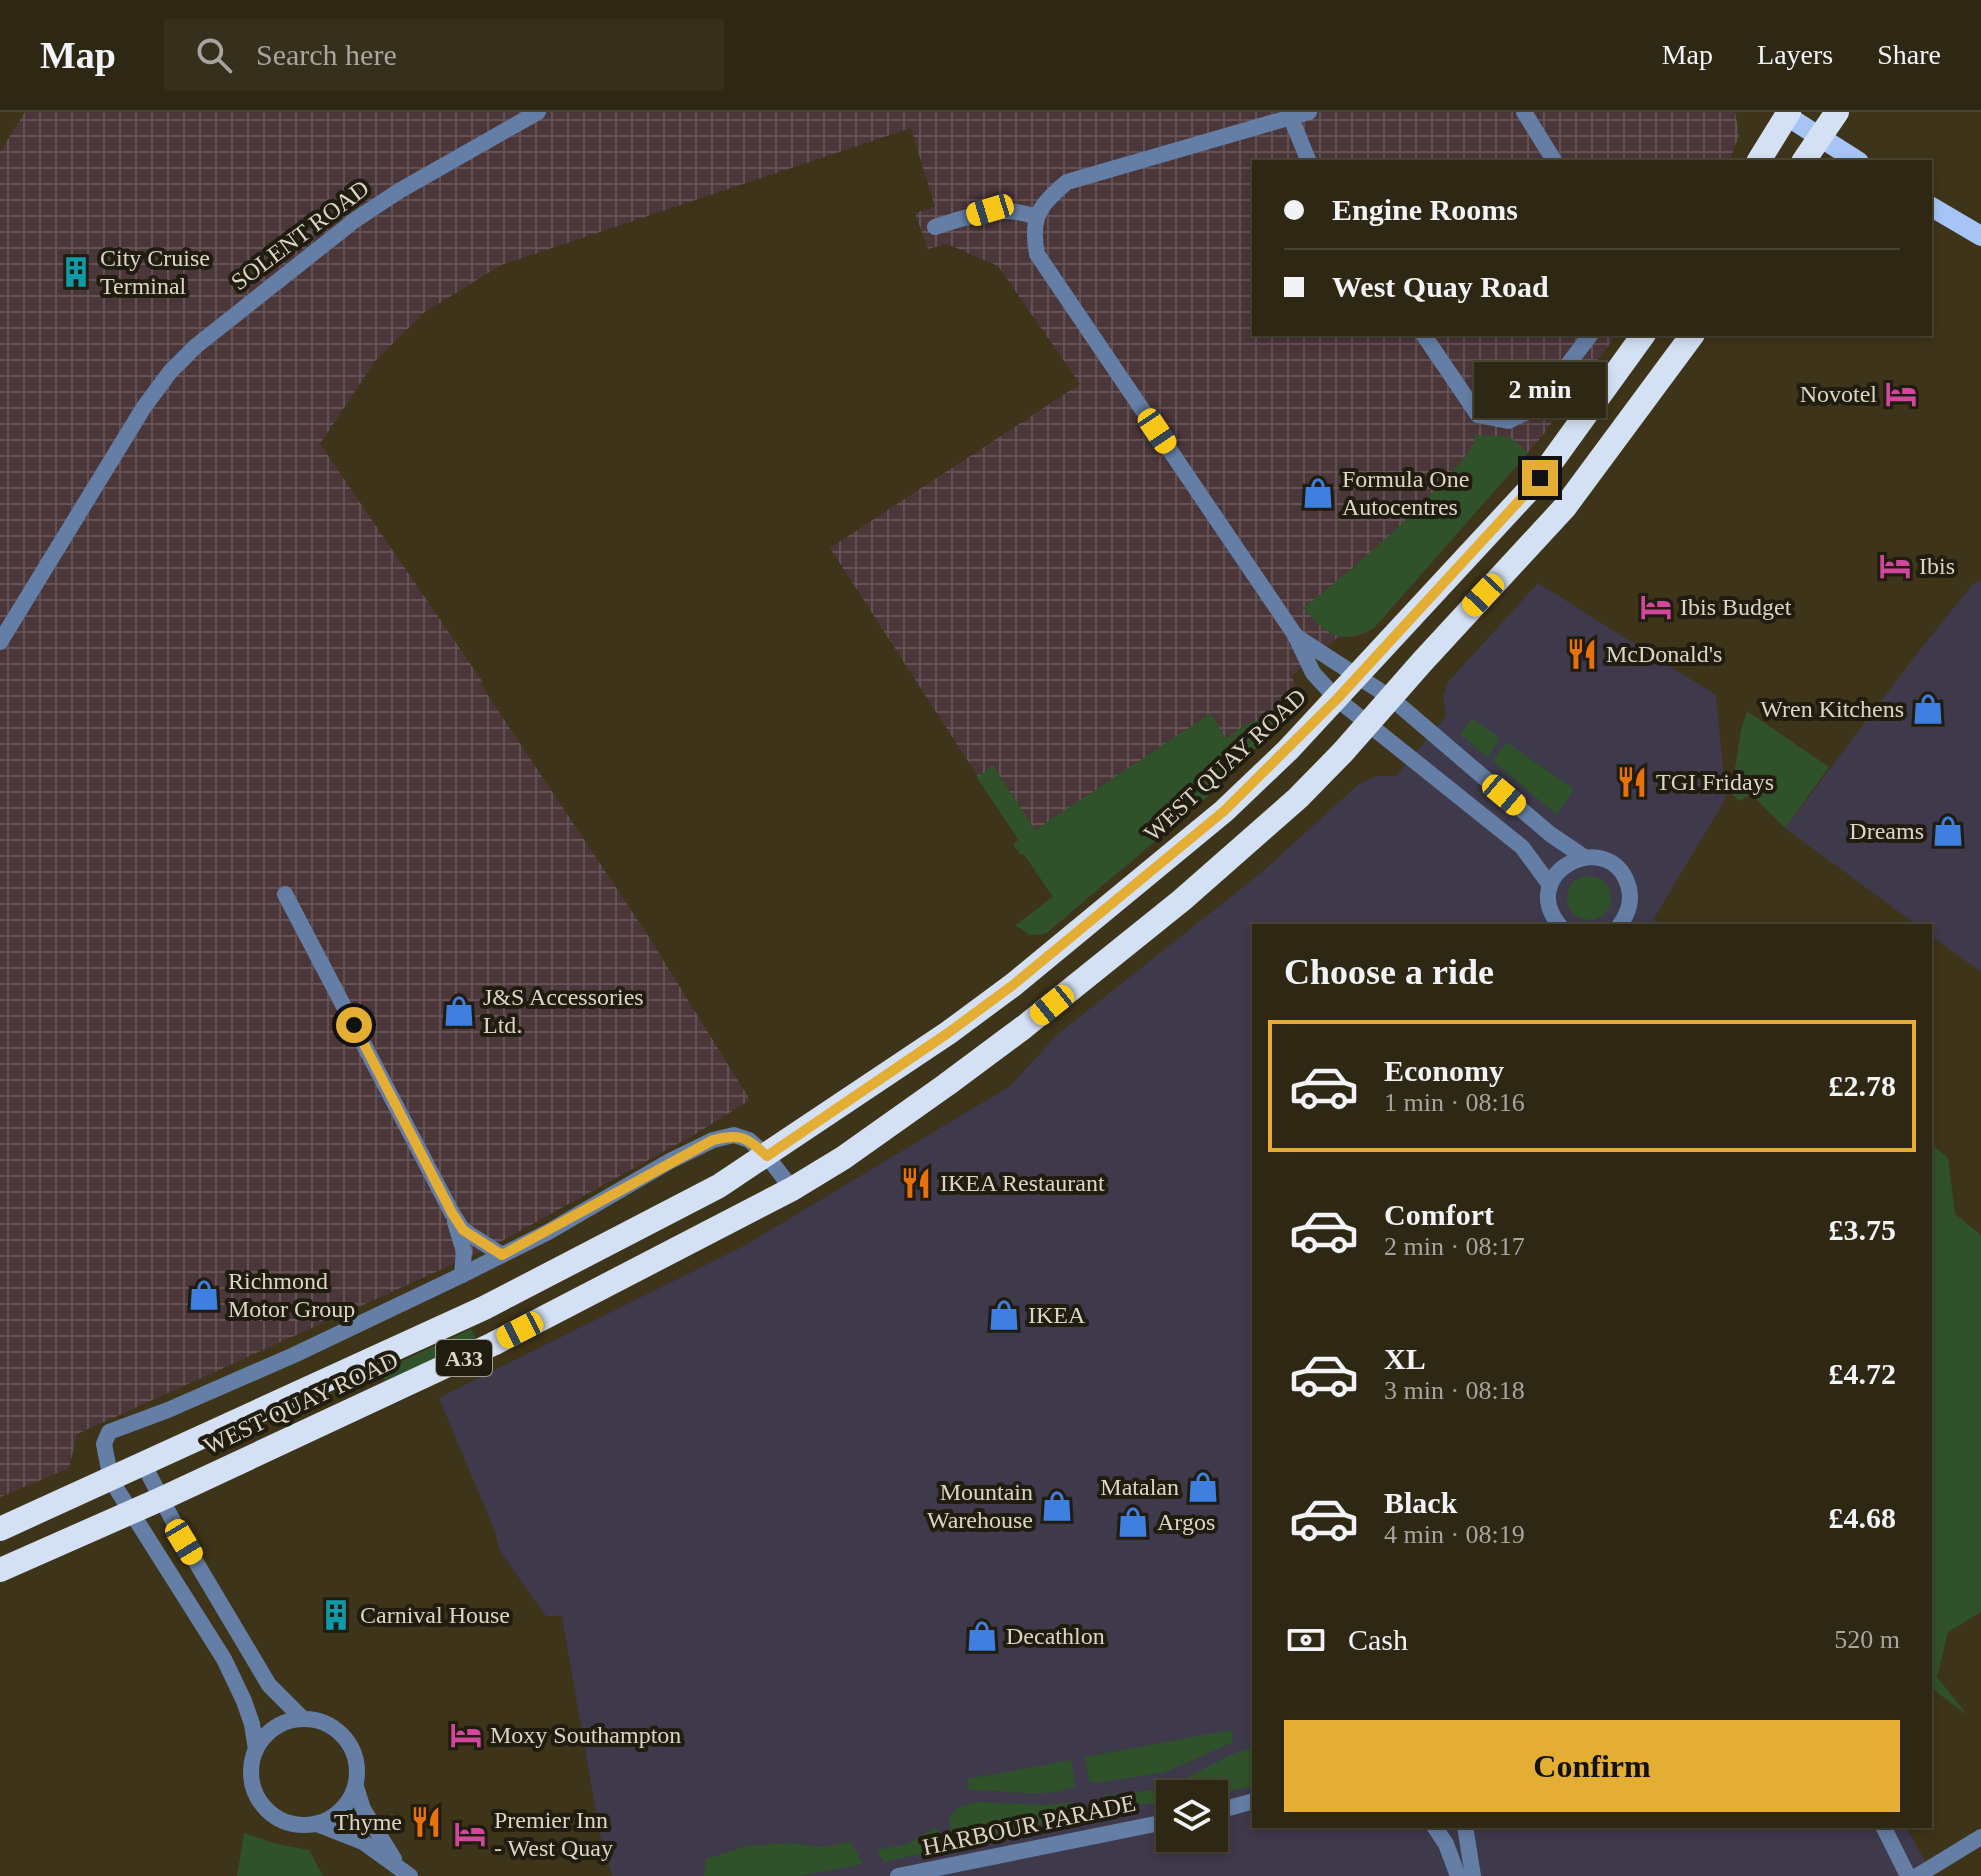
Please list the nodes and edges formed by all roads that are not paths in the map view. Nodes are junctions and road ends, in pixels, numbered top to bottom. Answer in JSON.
{"nodes":[{"id":1,"x":538,"y":112,"type":"edge"},
{"id":2,"x":1309,"y":112,"type":"edge"},
{"id":3,"x":1524,"y":112,"type":"edge"},
{"id":4,"x":1837,"y":112,"type":"edge"},
{"id":5,"x":1786,"y":113,"type":"edge"},
{"id":6,"x":1291,"y":118,"type":"junction"},
{"id":7,"x":1819,"y":137,"type":"junction"},
{"id":8,"x":1308,"y":160,"type":"edge"},
{"id":9,"x":1554,"y":160,"type":"edge"},
{"id":10,"x":1759,"y":160,"type":"edge"},
{"id":11,"x":1804,"y":160,"type":"edge"},
{"id":12,"x":1856,"y":160,"type":"edge"},
{"id":13,"x":1932,"y":208,"type":"edge"},
{"id":14,"x":1036,"y":217,"type":"junction"},
{"id":15,"x":935,"y":227,"type":"dead end"},
{"id":16,"x":1981,"y":236,"type":"edge"},
{"id":17,"x":1424,"y":336,"type":"edge"},
{"id":18,"x":1589,"y":336,"type":"edge"},
{"id":19,"x":1643,"y":336,"type":"edge"},
{"id":20,"x":1692,"y":336,"type":"edge"},
{"id":21,"x":1295,"y":635,"type":"junction"},
{"id":22,"x":0,"y":642,"type":"edge"},
{"id":23,"x":1358,"y":676,"type":"junction"},
{"id":24,"x":1391,"y":698,"type":"junction"},
{"id":25,"x":1337,"y":699,"type":"junction"},
{"id":26,"x":1368,"y":724,"type":"junction"},
{"id":27,"x":1584,"y":857,"type":"junction"},
{"id":28,"x":1550,"y":885,"type":"junction"},
{"id":29,"x":285,"y":894,"type":"dead end"},
{"id":30,"x":1626,"y":922,"type":"edge"},
{"id":31,"x":1559,"y":924,"type":"edge"},
{"id":32,"x":767,"y":1156,"type":"junction"},
{"id":33,"x":792,"y":1189,"type":"junction"},
{"id":34,"x":452,"y":1213,"type":"junction"},
{"id":35,"x":502,"y":1255,"type":"junction"},
{"id":36,"x":462,"y":1275,"type":"junction"},
{"id":37,"x":144,"y":1465,"type":"junction"},
{"id":38,"x":111,"y":1480,"type":"junction"},
{"id":39,"x":161,"y":1499,"type":"junction"},
{"id":40,"x":130,"y":1512,"type":"junction"},
{"id":41,"x":0,"y":1529,"type":"edge"},
{"id":42,"x":0,"y":1570,"type":"edge"},
{"id":43,"x":303,"y":1719,"type":"junction"},
{"id":44,"x":256,"y":1750,"type":"junction"},
{"id":45,"x":356,"y":1787,"type":"junction"},
{"id":46,"x":1252,"y":1802,"type":"edge"},
{"id":47,"x":1228,"y":1808,"type":"edge"},
{"id":48,"x":317,"y":1824,"type":"junction"},
{"id":49,"x":1156,"y":1824,"type":"edge"},
{"id":50,"x":1435,"y":1828,"type":"edge"},
{"id":51,"x":1465,"y":1828,"type":"edge"},
{"id":52,"x":1884,"y":1828,"type":"edge"},
{"id":53,"x":1981,"y":1837,"type":"edge"},
{"id":54,"x":404,"y":1870,"type":"edge"},
{"id":55,"x":898,"y":1876,"type":"edge"},
{"id":56,"x":1458,"y":1876,"type":"edge"},
{"id":57,"x":1473,"y":1876,"type":"edge"},
{"id":58,"x":1908,"y":1876,"type":"edge"},
{"id":59,"x":1917,"y":1876,"type":"edge"}],
"edges":[{"from":1,"to":22,"type":"street","name":"SOLENT ROAD"},
{"from":2,"to":6,"type":"street"},
{"from":3,"to":9,"type":"street"},
{"from":4,"to":7,"type":"highway"},
{"from":5,"to":7,"type":"main road"},
{"from":5,"to":10,"type":"highway"},
{"from":6,"to":8,"type":"street"},
{"from":6,"to":14,"type":"street"},
{"from":7,"to":11,"type":"highway"},
{"from":7,"to":12,"type":"main road"},
{"from":13,"to":16,"type":"main road"},
{"from":14,"to":15,"type":"street"},
{"from":14,"to":21,"type":"street"},
{"from":17,"to":18,"type":"street"},
{"from":19,"to":23,"type":"highway","name":"WEST QUAY ROAD","number":"A33"},
{"from":20,"to":24,"type":"highway","name":"WEST QUAY ROAD","number":"A33"},
{"from":21,"to":23,"type":"street"},
{"from":21,"to":25,"type":"street"},
{"from":23,"to":24,"type":"street"},
{"from":23,"to":25,"type":"highway","name":"WEST QUAY ROAD","number":"A33"},
{"from":24,"to":26,"type":"highway","name":"WEST QUAY ROAD","number":"A33"},
{"from":24,"to":27,"type":"street"},
{"from":25,"to":26,"type":"street"},
{"from":25,"to":32,"type":"highway","name":"WEST QUAY ROAD","number":"A33"},
{"from":26,"to":28,"type":"street"},
{"from":26,"to":33,"type":"highway","name":"WEST QUAY ROAD","number":"A33"},
{"from":27,"to":28,"type":"street"},
{"from":27,"to":30,"type":"street"},
{"from":28,"to":31,"type":"street"},
{"from":29,"to":34,"type":"street"},
{"from":32,"to":33,"type":"street","name":"WEST QUAY ROAD"},
{"from":32,"to":35,"type":"street","name":"WEST QUAY ROAD"},
{"from":32,"to":37,"type":"highway","name":"WEST QUAY ROAD","number":"A33"},
{"from":33,"to":39,"type":"highway","name":"WEST QUAY ROAD","number":"A33"},
{"from":34,"to":35,"type":"street"},
{"from":34,"to":36,"type":"street"},
{"from":35,"to":36,"type":"street","name":"WEST QUAY ROAD"},
{"from":36,"to":38,"type":"street","name":"WEST QUAY ROAD"},
{"from":37,"to":38,"type":"highway","name":"WEST QUAY ROAD","number":"A33"},
{"from":37,"to":39,"type":"street"},
{"from":38,"to":40,"type":"street"},
{"from":38,"to":41,"type":"highway","name":"WEST QUAY ROAD","number":"A33"},
{"from":39,"to":40,"type":"highway","name":"WEST QUAY ROAD","number":"A33"},
{"from":39,"to":43,"type":"street"},
{"from":40,"to":42,"type":"highway","name":"WEST QUAY ROAD","number":"A33"},
{"from":40,"to":44,"type":"street"},
{"from":43,"to":44,"type":"street"},
{"from":43,"to":45,"type":"street"},
{"from":44,"to":48,"type":"street"},
{"from":45,"to":48,"type":"street"},
{"from":45,"to":54,"type":"street"},
{"from":46,"to":47,"type":"street"},
{"from":48,"to":54,"type":"street"},
{"from":49,"to":55,"type":"street","name":"HARBOUR PARADE"},
{"from":50,"to":56,"type":"street"},
{"from":51,"to":57,"type":"street"},
{"from":52,"to":58,"type":"street"},
{"from":53,"to":59,"type":"street"}]}
